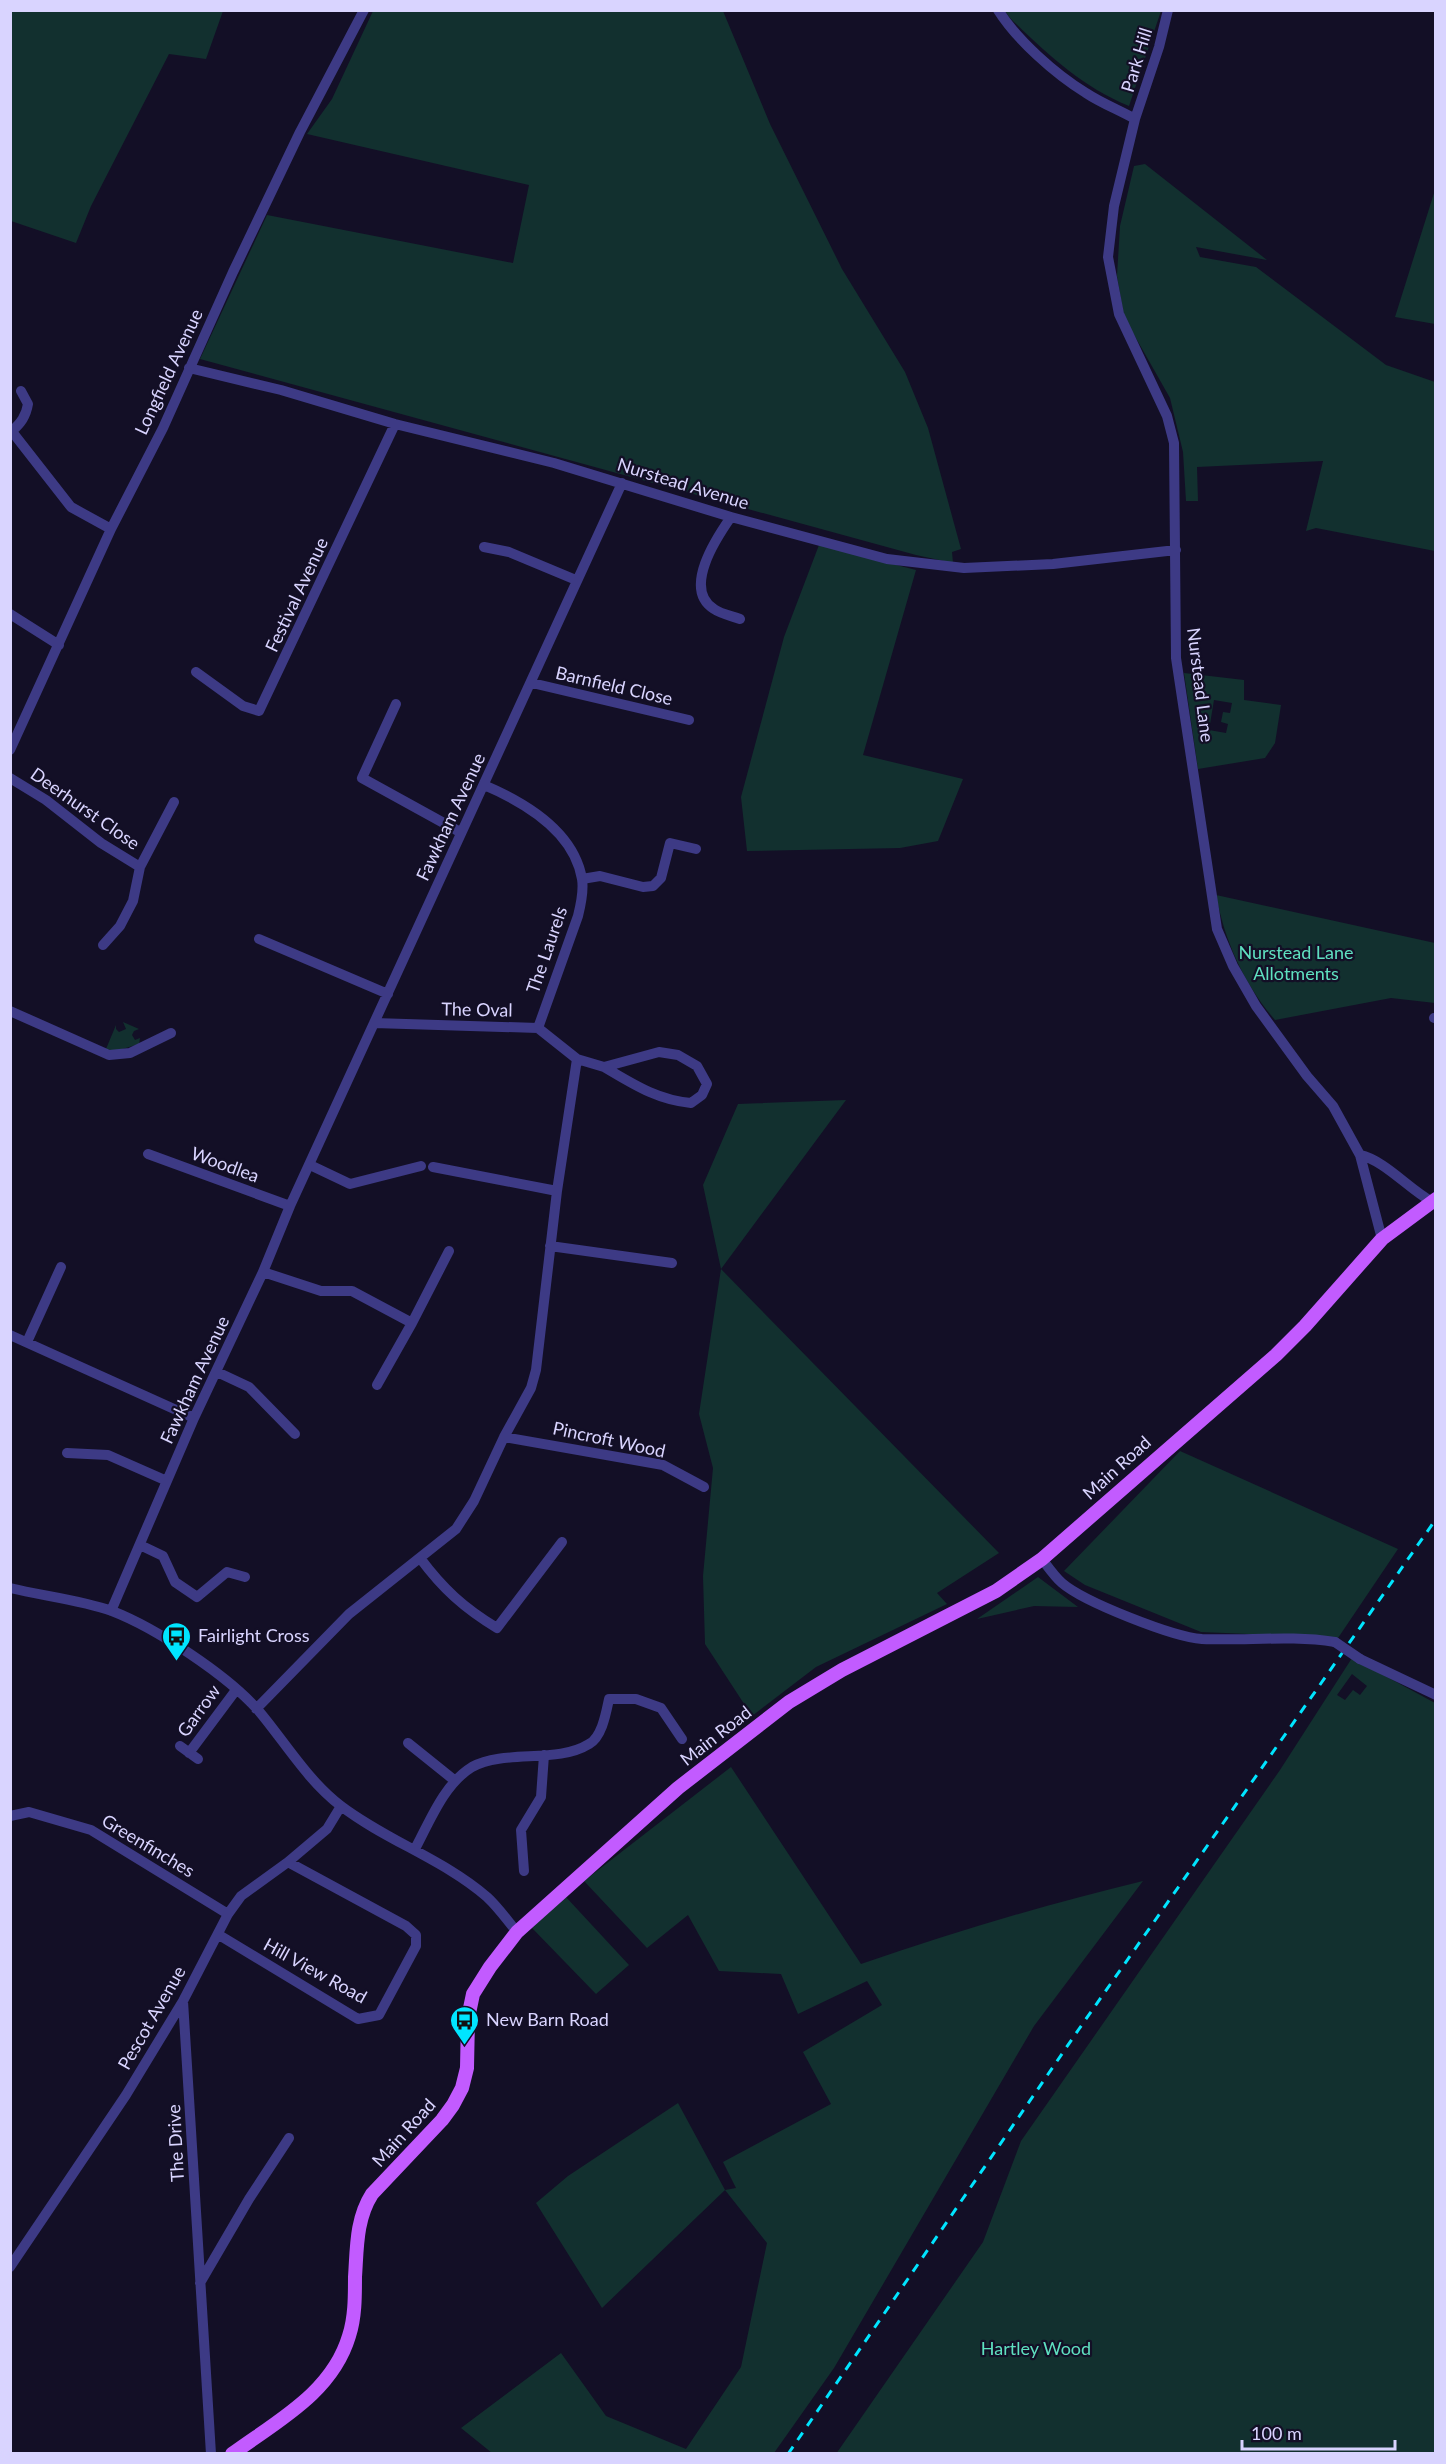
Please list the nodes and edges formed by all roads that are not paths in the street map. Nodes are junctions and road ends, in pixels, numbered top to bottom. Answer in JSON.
{"nodes":[{"id":1,"x":364,"y":10,"type":"edge"},
{"id":2,"x":998,"y":10,"type":"edge"},
{"id":3,"x":1168,"y":10,"type":"edge"},
{"id":4,"x":1135,"y":119,"type":"junction"},
{"id":5,"x":189,"y":368,"type":"junction"},
{"id":6,"x":21,"y":391,"type":"dead end"},
{"id":7,"x":394,"y":424,"type":"junction"},
{"id":8,"x":11,"y":430,"type":"edge"},
{"id":9,"x":622,"y":483,"type":"junction"},
{"id":10,"x":731,"y":517,"type":"junction"},
{"id":11,"x":111,"y":529,"type":"junction"},
{"id":12,"x":484,"y":547,"type":"dead end"},
{"id":13,"x":1176,"y":550,"type":"junction"},
{"id":14,"x":576,"y":580,"type":"junction"},
{"id":15,"x":10,"y":614,"type":"edge"},
{"id":16,"x":740,"y":619,"type":"dead end"},
{"id":17,"x":58,"y":645,"type":"junction"},
{"id":18,"x":196,"y":672,"type":"dead end"},
{"id":19,"x":531,"y":683,"type":"junction"},
{"id":20,"x":396,"y":704,"type":"dead end"},
{"id":21,"x":689,"y":720,"type":"dead end"},
{"id":22,"x":14,"y":731,"type":"edge"},
{"id":23,"x":10,"y":750,"type":"edge"},
{"id":24,"x":10,"y":778,"type":"edge"},
{"id":25,"x":483,"y":785,"type":"junction"},
{"id":26,"x":174,"y":802,"type":"dead end"},
{"id":27,"x":460,"y":832,"type":"junction"},
{"id":28,"x":659,"y":840,"type":"dead end"},
{"id":29,"x":670,"y":843,"type":"junction"},
{"id":30,"x":696,"y":849,"type":"dead end"},
{"id":31,"x":140,"y":867,"type":"junction"},
{"id":32,"x":582,"y":879,"type":"junction"},
{"id":33,"x":259,"y":939,"type":"dead end"},
{"id":34,"x":103,"y":945,"type":"dead end"},
{"id":35,"x":388,"y":994,"type":"junction"},
{"id":36,"x":10,"y":1011,"type":"edge"},
{"id":37,"x":374,"y":1023,"type":"junction"},
{"id":38,"x":538,"y":1028,"type":"junction"},
{"id":39,"x":171,"y":1033,"type":"dead end"},
{"id":40,"x":577,"y":1059,"type":"junction"},
{"id":41,"x":604,"y":1067,"type":"junction"},
{"id":42,"x":148,"y":1154,"type":"dead end"},
{"id":43,"x":1360,"y":1155,"type":"junction"},
{"id":44,"x":310,"y":1165,"type":"junction"},
{"id":45,"x":556,"y":1191,"type":"junction"},
{"id":46,"x":1433,"y":1200,"type":"edge"},
{"id":47,"x":290,"y":1206,"type":"junction"},
{"id":48,"x":1382,"y":1239,"type":"junction"},
{"id":49,"x":550,"y":1246,"type":"junction"},
{"id":50,"x":449,"y":1251,"type":"dead end"},
{"id":51,"x":672,"y":1263,"type":"dead end"},
{"id":52,"x":61,"y":1267,"type":"dead end"},
{"id":53,"x":263,"y":1272,"type":"junction"},
{"id":54,"x":412,"y":1323,"type":"junction"},
{"id":55,"x":10,"y":1335,"type":"edge"},
{"id":56,"x":27,"y":1342,"type":"junction"},
{"id":57,"x":217,"y":1372,"type":"junction"},
{"id":58,"x":377,"y":1385,"type":"dead end"},
{"id":59,"x":194,"y":1418,"type":"junction"},
{"id":60,"x":295,"y":1434,"type":"dead end"},
{"id":61,"x":504,"y":1437,"type":"junction"},
{"id":62,"x":67,"y":1453,"type":"dead end"},
{"id":63,"x":167,"y":1481,"type":"junction"},
{"id":64,"x":704,"y":1487,"type":"dead end"},
{"id":65,"x":562,"y":1542,"type":"dead end"},
{"id":66,"x":140,"y":1545,"type":"junction"},
{"id":67,"x":420,"y":1558,"type":"junction"},
{"id":68,"x":1042,"y":1559,"type":"junction"},
{"id":69,"x":245,"y":1577,"type":"dead end"},
{"id":70,"x":10,"y":1588,"type":"edge"},
{"id":71,"x":111,"y":1611,"type":"junction"},
{"id":72,"x":236,"y":1690,"type":"junction"},
{"id":73,"x":1436,"y":1695,"type":"edge"},
{"id":74,"x":256,"y":1709,"type":"junction"},
{"id":75,"x":682,"y":1739,"type":"dead end"},
{"id":76,"x":408,"y":1743,"type":"dead end"},
{"id":77,"x":189,"y":1753,"type":"dead end"},
{"id":78,"x":544,"y":1755,"type":"junction"},
{"id":79,"x":454,"y":1780,"type":"junction"},
{"id":80,"x":341,"y":1806,"type":"junction"},
{"id":81,"x":10,"y":1816,"type":"edge"},
{"id":82,"x":415,"y":1849,"type":"junction"},
{"id":83,"x":288,"y":1862,"type":"junction"},
{"id":84,"x":524,"y":1871,"type":"dead end"},
{"id":85,"x":228,"y":1914,"type":"junction"},
{"id":86,"x":517,"y":1932,"type":"junction"},
{"id":87,"x":219,"y":1935,"type":"junction"},
{"id":88,"x":183,"y":2001,"type":"junction"},
{"id":89,"x":289,"y":2138,"type":"dead end"},
{"id":90,"x":10,"y":2267,"type":"edge"},
{"id":91,"x":200,"y":2283,"type":"junction"},
{"id":92,"x":211,"y":2454,"type":"edge"},
{"id":93,"x":232,"y":2454,"type":"edge"}],
"edges":[{"from":1,"to":5,"type":"street","name":"Longfield Avenue"},
{"from":2,"to":4,"type":"street"},
{"from":3,"to":4,"type":"street","name":"Park Hill"},
{"from":4,"to":13,"type":"street","name":"Nurstead Lane"},
{"from":5,"to":7,"type":"street","name":"Nurstead Avenue"},
{"from":5,"to":11,"type":"street","name":"Longfield Avenue"},
{"from":6,"to":8,"type":"street"},
{"from":7,"to":9,"type":"street","name":"Nurstead Avenue"},
{"from":7,"to":18,"type":"street","name":"Festival Avenue"},
{"from":8,"to":11,"type":"street"},
{"from":9,"to":10,"type":"street","name":"Nurstead Avenue"},
{"from":9,"to":14,"type":"street","name":"Fawkham Avenue"},
{"from":10,"to":13,"type":"street","name":"Nurstead Avenue"},
{"from":10,"to":16,"type":"street"},
{"from":11,"to":17,"type":"street","name":"Longfield Avenue"},
{"from":12,"to":14,"type":"street"},
{"from":13,"to":43,"type":"street","name":"Nurstead Lane"},
{"from":14,"to":19,"type":"street","name":"Fawkham Avenue"},
{"from":15,"to":17,"type":"street"},
{"from":17,"to":22,"type":"street","name":"Longfield Avenue"},
{"from":19,"to":21,"type":"street","name":"Barnfield Close"},
{"from":19,"to":25,"type":"street","name":"Fawkham Avenue"},
{"from":20,"to":27,"type":"street"},
{"from":22,"to":23,"type":"street","name":"Longfield Avenue"},
{"from":24,"to":31,"type":"street","name":"Deerhurst Close"},
{"from":25,"to":27,"type":"street","name":"Fawkham Avenue"},
{"from":25,"to":32,"type":"street","name":"The Laurels"},
{"from":26,"to":31,"type":"street","name":"Deerhurst Close"},
{"from":27,"to":35,"type":"street","name":"Fawkham Avenue"},
{"from":28,"to":29,"type":"street"},
{"from":29,"to":30,"type":"street"},
{"from":29,"to":32,"type":"street"},
{"from":31,"to":34,"type":"street","name":"Deerhurst Close"},
{"from":32,"to":38,"type":"street","name":"The Laurels"},
{"from":33,"to":35,"type":"street"},
{"from":35,"to":37,"type":"street","name":"Fawkham Avenue"},
{"from":36,"to":39,"type":"street"},
{"from":37,"to":38,"type":"street","name":"The Oval"},
{"from":37,"to":44,"type":"street","name":"Fawkham Avenue"},
{"from":38,"to":40,"type":"street","name":"The Oval"},
{"from":40,"to":41,"type":"street","name":"The Oval"},
{"from":40,"to":45,"type":"street"},
{"from":41,"to":41,"type":"street","name":"The Oval"},
{"from":42,"to":47,"type":"street","name":"Woodlea"},
{"from":43,"to":46,"type":"street"},
{"from":43,"to":48,"type":"street","name":"Nurstead Lane"},
{"from":44,"to":45,"type":"street"},
{"from":44,"to":47,"type":"street","name":"Fawkham Avenue"},
{"from":45,"to":49,"type":"street"},
{"from":46,"to":48,"type":"main road","name":"Main Road"},
{"from":47,"to":53,"type":"street","name":"Fawkham Avenue"},
{"from":48,"to":68,"type":"main road","name":"Main Road"},
{"from":49,"to":51,"type":"street"},
{"from":49,"to":61,"type":"street"},
{"from":50,"to":54,"type":"street"},
{"from":52,"to":56,"type":"street"},
{"from":53,"to":54,"type":"street"},
{"from":53,"to":57,"type":"street","name":"Fawkham Avenue"},
{"from":54,"to":58,"type":"street"},
{"from":55,"to":56,"type":"street"},
{"from":56,"to":59,"type":"street"},
{"from":57,"to":59,"type":"street","name":"Fawkham Avenue"},
{"from":57,"to":60,"type":"street"},
{"from":59,"to":63,"type":"street","name":"Fawkham Avenue"},
{"from":61,"to":64,"type":"street","name":"Pincroft Wood"},
{"from":61,"to":67,"type":"street"},
{"from":62,"to":63,"type":"street"},
{"from":63,"to":66,"type":"street","name":"Fawkham Avenue"},
{"from":65,"to":67,"type":"street"},
{"from":66,"to":69,"type":"street"},
{"from":66,"to":71,"type":"street","name":"Fawkham Avenue"},
{"from":67,"to":74,"type":"street"},
{"from":68,"to":73,"type":"street","bridge":true},
{"from":68,"to":86,"type":"main road","name":"Main Road"},
{"from":70,"to":71,"type":"street"},
{"from":71,"to":72,"type":"street"},
{"from":72,"to":74,"type":"street"},
{"from":72,"to":77,"type":"street","name":"Garrow"},
{"from":74,"to":80,"type":"street"},
{"from":75,"to":78,"type":"street"},
{"from":76,"to":79,"type":"street"},
{"from":78,"to":79,"type":"street"},
{"from":78,"to":84,"type":"street"},
{"from":79,"to":82,"type":"street"},
{"from":80,"to":82,"type":"street"},
{"from":80,"to":83,"type":"street","name":"Pescot Avenue"},
{"from":81,"to":85,"type":"street","name":"Greenfinches"},
{"from":82,"to":86,"type":"street"},
{"from":83,"to":85,"type":"street","name":"Pescot Avenue"},
{"from":83,"to":87,"type":"street","name":"Hill View Road"},
{"from":85,"to":87,"type":"street","name":"Pescot Avenue"},
{"from":86,"to":93,"type":"main road","name":"Main Road"},
{"from":87,"to":88,"type":"street","name":"Pescot Avenue"},
{"from":88,"to":90,"type":"street","name":"Pescot Avenue"},
{"from":88,"to":91,"type":"street","name":"The Drive"},
{"from":89,"to":91,"type":"street"},
{"from":91,"to":92,"type":"street","name":"The Drive"}]}
